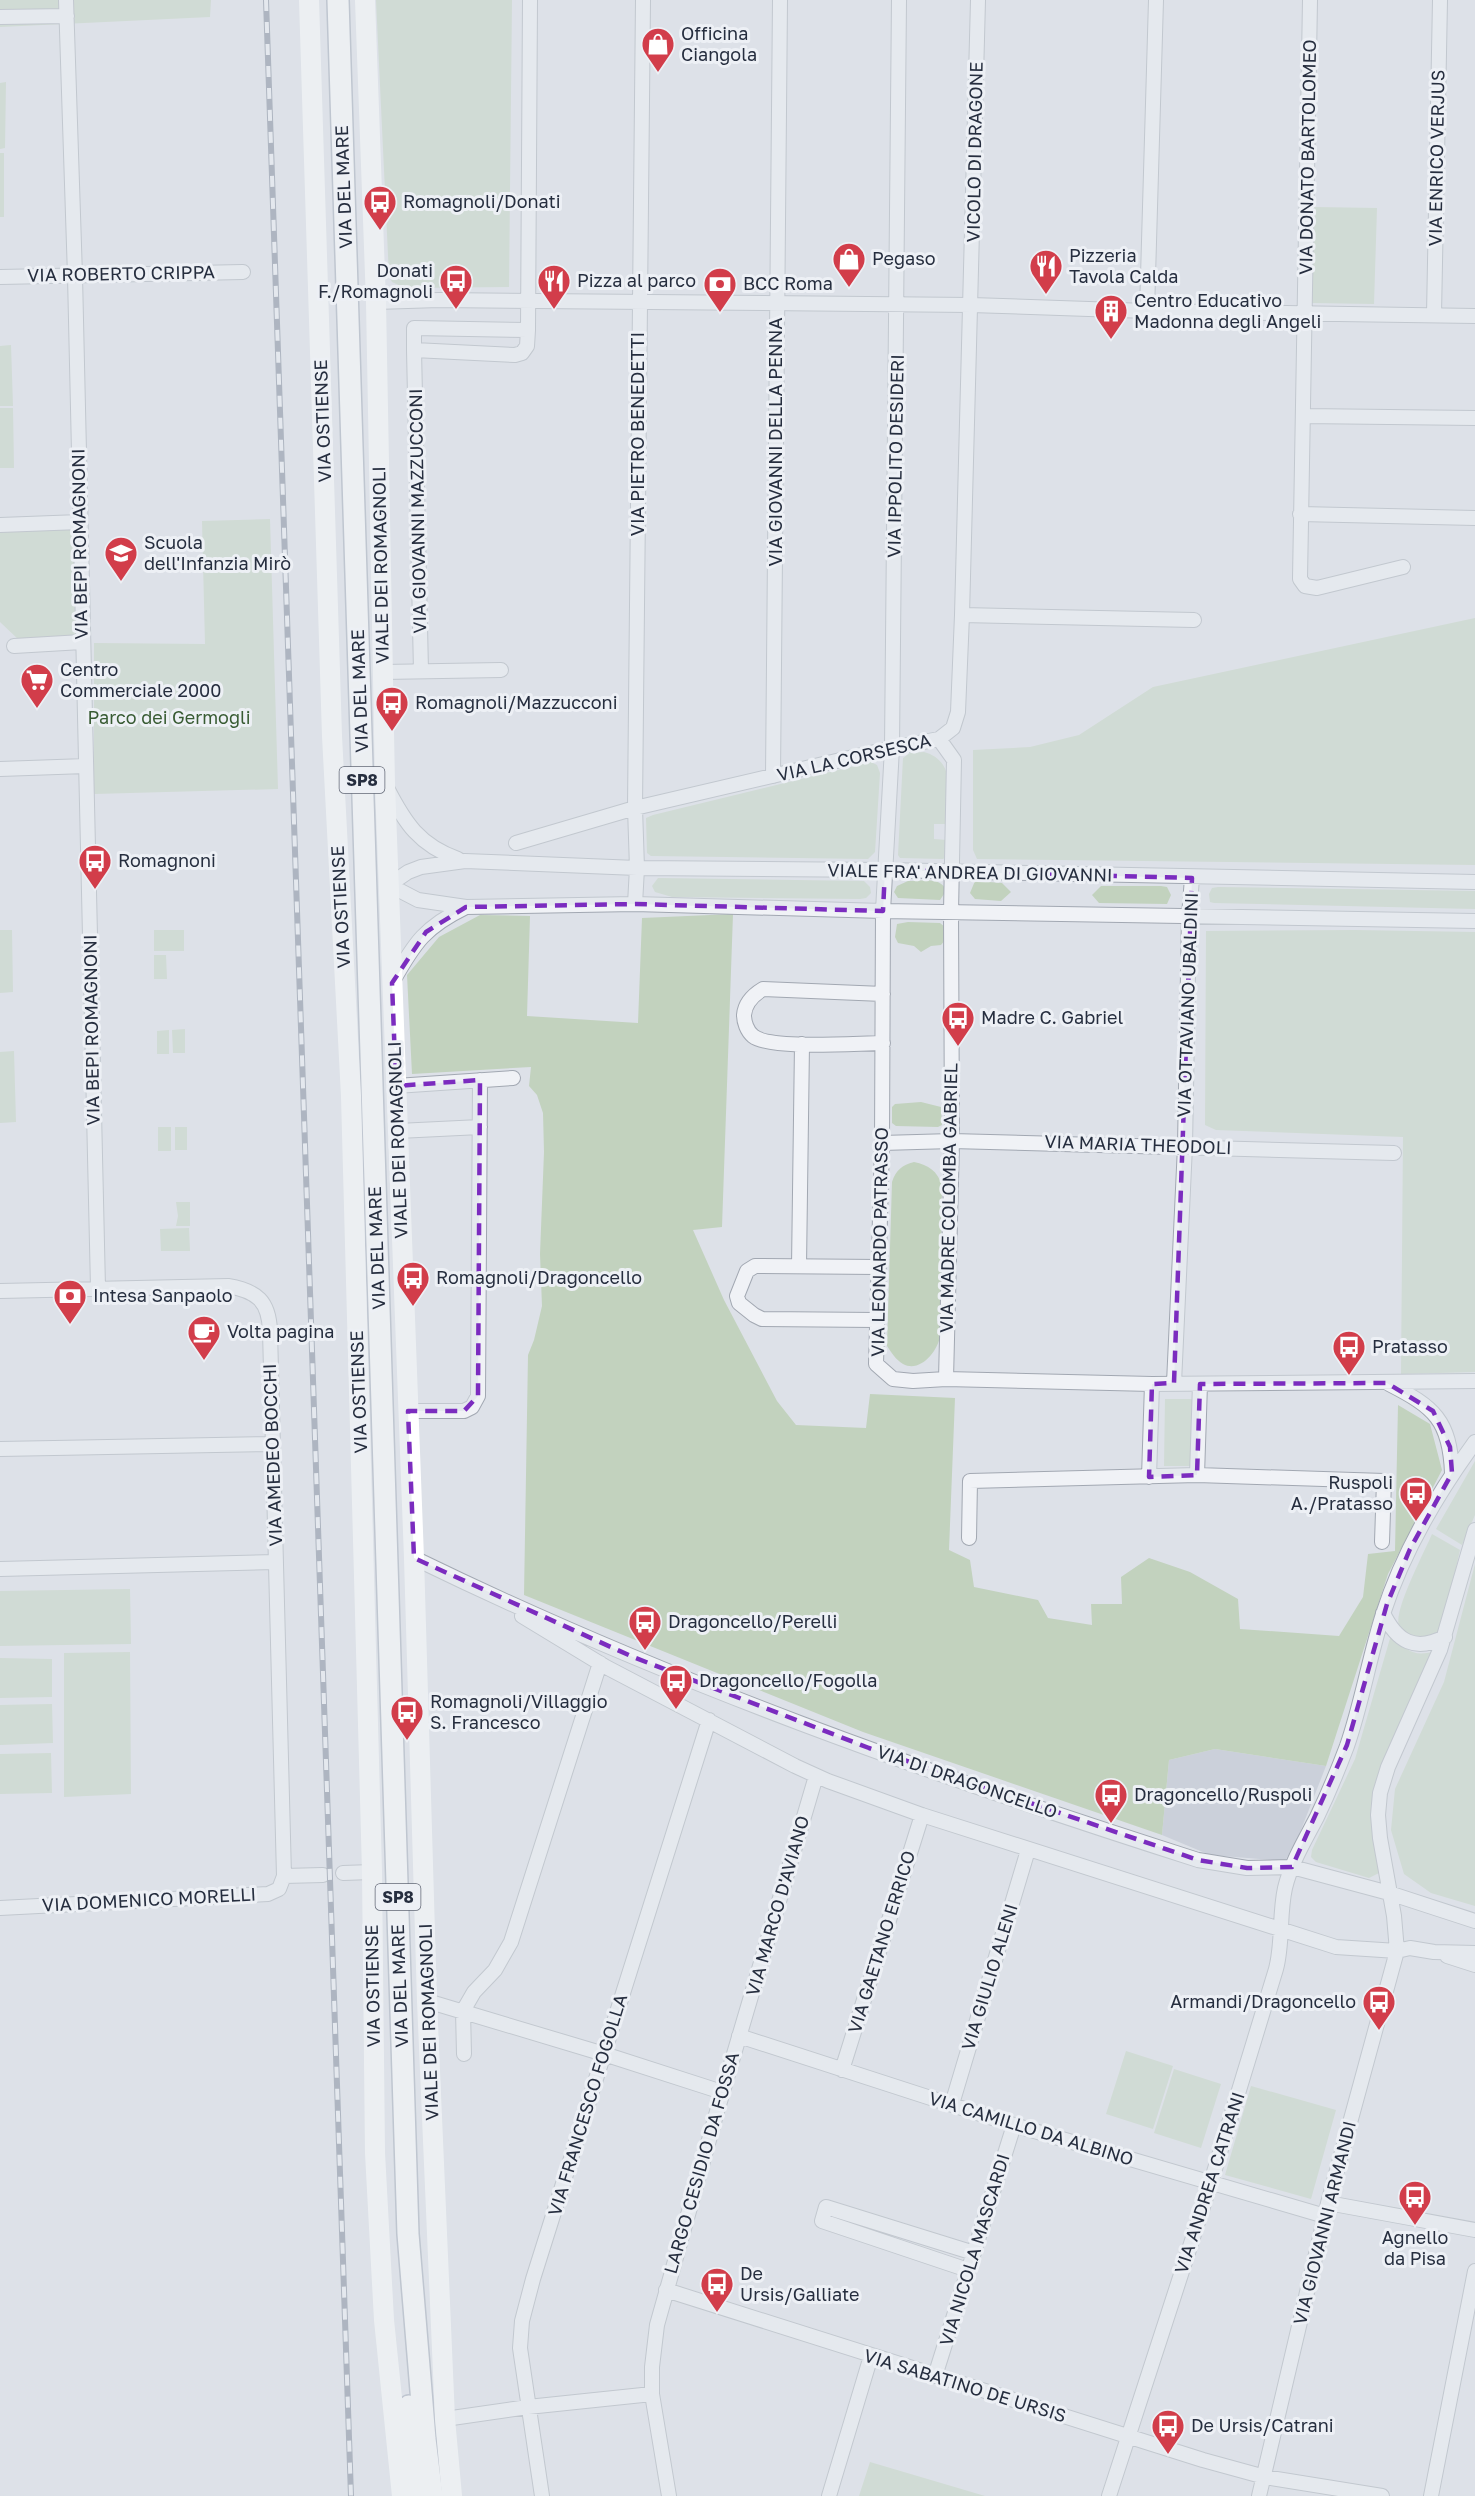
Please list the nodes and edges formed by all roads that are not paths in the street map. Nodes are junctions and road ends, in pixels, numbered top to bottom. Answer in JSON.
{"nodes":[{"id":1,"x":66,"y":0,"type":"edge"},
{"id":2,"x":309,"y":0,"type":"edge"},
{"id":3,"x":338,"y":0,"type":"edge"},
{"id":4,"x":365,"y":0,"type":"edge"},
{"id":5,"x":530,"y":0,"type":"edge"},
{"id":6,"x":643,"y":0,"type":"edge"},
{"id":7,"x":780,"y":0,"type":"edge"},
{"id":8,"x":899,"y":0,"type":"edge"},
{"id":9,"x":978,"y":0,"type":"edge"},
{"id":10,"x":1156,"y":0,"type":"edge"},
{"id":11,"x":1310,"y":0,"type":"edge"},
{"id":12,"x":1440,"y":0,"type":"edge"},
{"id":13,"x":67,"y":16,"type":"junction"},
{"id":14,"x":0,"y":17,"type":"edge"},
{"id":15,"x":243,"y":272,"type":"dead end"},
{"id":16,"x":75,"y":276,"type":"junction"},
{"id":17,"x":0,"y":277,"type":"edge"},
{"id":18,"x":528,"y":301,"type":"junction"},
{"id":19,"x":375,"y":302,"type":"junction"},
{"id":20,"x":640,"y":303,"type":"junction"},
{"id":21,"x":777,"y":304,"type":"junction"},
{"id":22,"x":897,"y":304,"type":"junction"},
{"id":23,"x":971,"y":304,"type":"junction"},
{"id":24,"x":1147,"y":311,"type":"junction"},
{"id":25,"x":1306,"y":314,"type":"junction"},
{"id":26,"x":1434,"y":315,"type":"junction"},
{"id":27,"x":1475,"y":316,"type":"edge"},
{"id":28,"x":528,"y":330,"type":"junction"},
{"id":29,"x":414,"y":350,"type":"junction"},
{"id":30,"x":1303,"y":416,"type":"junction"},
{"id":31,"x":1475,"y":418,"type":"edge"},
{"id":32,"x":1300,"y":514,"type":"junction"},
{"id":33,"x":1475,"y":518,"type":"edge"},
{"id":34,"x":80,"y":522,"type":"junction"},
{"id":35,"x":0,"y":525,"type":"edge"},
{"id":36,"x":1403,"y":567,"type":"dead end"},
{"id":37,"x":962,"y":615,"type":"junction"},
{"id":38,"x":1194,"y":620,"type":"dead end"},
{"id":39,"x":82,"y":642,"type":"junction"},
{"id":40,"x":14,"y":645,"type":"dead end"},
{"id":41,"x":501,"y":670,"type":"dead end"},
{"id":42,"x":420,"y":671,"type":"junction"},
{"id":43,"x":383,"y":672,"type":"junction"},
{"id":44,"x":939,"y":739,"type":"junction"},
{"id":45,"x":892,"y":748,"type":"junction"},
{"id":46,"x":86,"y":766,"type":"junction"},
{"id":47,"x":0,"y":769,"type":"edge"},
{"id":48,"x":773,"y":776,"type":"junction"},
{"id":49,"x":385,"y":784,"type":"junction"},
{"id":50,"x":635,"y":808,"type":"junction"},
{"id":51,"x":516,"y":843,"type":"dead end"},
{"id":52,"x":465,"y":861,"type":"junction"},
{"id":53,"x":637,"y":868,"type":"junction"},
{"id":54,"x":885,"y":870,"type":"junction"},
{"id":55,"x":953,"y":873,"type":"junction"},
{"id":56,"x":1192,"y":878,"type":"junction"},
{"id":57,"x":1475,"y":882,"type":"edge"},
{"id":58,"x":389,"y":885,"type":"junction"},
{"id":59,"x":635,"y":904,"type":"junction"},
{"id":60,"x":466,"y":908,"type":"junction"},
{"id":61,"x":883,"y":911,"type":"junction"},
{"id":62,"x":951,"y":912,"type":"junction"},
{"id":63,"x":1189,"y":916,"type":"junction"},
{"id":64,"x":1475,"y":921,"type":"edge"},
{"id":65,"x":392,"y":983,"type":"junction"},
{"id":66,"x":883,"y":994,"type":"junction"},
{"id":67,"x":883,"y":1043,"type":"junction"},
{"id":68,"x":802,"y":1044,"type":"junction"},
{"id":69,"x":513,"y":1078,"type":"dead end"},
{"id":70,"x":480,"y":1080,"type":"junction"},
{"id":71,"x":396,"y":1086,"type":"junction"},
{"id":72,"x":480,"y":1127,"type":"junction"},
{"id":73,"x":398,"y":1131,"type":"junction"},
{"id":74,"x":952,"y":1140,"type":"junction"},
{"id":75,"x":882,"y":1143,"type":"junction"},
{"id":76,"x":1185,"y":1146,"type":"junction"},
{"id":77,"x":1394,"y":1153,"type":"dead end"},
{"id":78,"x":799,"y":1266,"type":"junction"},
{"id":79,"x":878,"y":1267,"type":"junction"},
{"id":80,"x":98,"y":1288,"type":"junction"},
{"id":81,"x":0,"y":1291,"type":"edge"},
{"id":82,"x":876,"y":1320,"type":"junction"},
{"id":83,"x":946,"y":1379,"type":"junction"},
{"id":84,"x":1475,"y":1381,"type":"edge"},
{"id":85,"x":1174,"y":1383,"type":"junction"},
{"id":86,"x":1387,"y":1383,"type":"junction"},
{"id":87,"x":1152,"y":1384,"type":"junction"},
{"id":88,"x":1200,"y":1384,"type":"junction"},
{"id":89,"x":408,"y":1411,"type":"junction"},
{"id":90,"x":1475,"y":1442,"type":"edge"},
{"id":91,"x":273,"y":1444,"type":"junction"},
{"id":92,"x":0,"y":1449,"type":"edge"},
{"id":93,"x":1452,"y":1473,"type":"junction"},
{"id":94,"x":1197,"y":1475,"type":"junction"},
{"id":95,"x":1149,"y":1477,"type":"junction"},
{"id":96,"x":1475,"y":1530,"type":"edge"},
{"id":97,"x":969,"y":1538,"type":"dead end"},
{"id":98,"x":1382,"y":1542,"type":"dead end"},
{"id":99,"x":414,"y":1558,"type":"junction"},
{"id":100,"x":276,"y":1562,"type":"junction"},
{"id":101,"x":0,"y":1569,"type":"edge"},
{"id":102,"x":474,"y":1588,"type":"junction"},
{"id":103,"x":1383,"y":1613,"type":"junction"},
{"id":104,"x":1445,"y":1636,"type":"junction"},
{"id":105,"x":600,"y":1663,"type":"junction"},
{"id":106,"x":709,"y":1720,"type":"junction"},
{"id":107,"x":816,"y":1776,"type":"junction"},
{"id":108,"x":921,"y":1815,"type":"junction"},
{"id":109,"x":1028,"y":1850,"type":"junction"},
{"id":110,"x":1292,"y":1867,"type":"junction"},
{"id":111,"x":372,"y":1872,"type":"junction"},
{"id":112,"x":343,"y":1873,"type":"dead end"},
{"id":113,"x":323,"y":1875,"type":"dead end"},
{"id":114,"x":284,"y":1876,"type":"junction"},
{"id":115,"x":1389,"y":1893,"type":"junction"},
{"id":116,"x":0,"y":1908,"type":"edge"},
{"id":117,"x":1475,"y":1921,"type":"edge"},
{"id":118,"x":1281,"y":1929,"type":"junction"},
{"id":119,"x":1396,"y":1952,"type":"junction"},
{"id":120,"x":1434,"y":1952,"type":"junction"},
{"id":121,"x":1475,"y":1953,"type":"edge"},
{"id":122,"x":1475,"y":1965,"type":"edge"},
{"id":123,"x":427,"y":2001,"type":"junction"},
{"id":124,"x":463,"y":2011,"type":"junction"},
{"id":125,"x":739,"y":2036,"type":"junction"},
{"id":126,"x":464,"y":2054,"type":"dead end"},
{"id":127,"x":604,"y":2054,"type":"junction"},
{"id":128,"x":842,"y":2070,"type":"junction"},
{"id":129,"x":722,"y":2092,"type":"junction"},
{"id":130,"x":952,"y":2104,"type":"junction"},
{"id":131,"x":1014,"y":2126,"type":"junction"},
{"id":132,"x":1211,"y":2182,"type":"junction"},
{"id":133,"x":1327,"y":2210,"type":"junction"},
{"id":134,"x":1475,"y":2230,"type":"edge"},
{"id":135,"x":408,"y":2234,"type":"junction"},
{"id":136,"x":974,"y":2253,"type":"junction"},
{"id":137,"x":968,"y":2270,"type":"junction"},
{"id":138,"x":1475,"y":2271,"type":"edge"},
{"id":139,"x":666,"y":2290,"type":"junction"},
{"id":140,"x":871,"y":2356,"type":"junction"},
{"id":141,"x":935,"y":2376,"type":"junction"},
{"id":142,"x":652,"y":2394,"type":"junction"},
{"id":143,"x":528,"y":2407,"type":"junction"},
{"id":144,"x":445,"y":2419,"type":"junction"},
{"id":145,"x":1128,"y":2437,"type":"junction"},
{"id":146,"x":1265,"y":2477,"type":"junction"},
{"id":147,"x":402,"y":2496,"type":"edge"},
{"id":148,"x":411,"y":2496,"type":"edge"},
{"id":149,"x":432,"y":2496,"type":"edge"},
{"id":150,"x":452,"y":2496,"type":"edge"},
{"id":151,"x":542,"y":2496,"type":"edge"},
{"id":152,"x":669,"y":2496,"type":"edge"},
{"id":153,"x":829,"y":2496,"type":"edge"},
{"id":154,"x":1109,"y":2496,"type":"edge"},
{"id":155,"x":1260,"y":2496,"type":"edge"},
{"id":156,"x":1382,"y":2496,"type":"edge"},
{"id":157,"x":1431,"y":2496,"type":"edge"}],
"edges":[{"from":1,"to":13,"type":"street","name":"VIA BEPI ROMAGNONI"},
{"from":2,"to":111,"type":"main road","name":"VIA OSTIENSE"},
{"from":3,"to":135,"type":"main road","name":"VIA DEL MARE","number":"SP8"},
{"from":4,"to":19,"type":"main road","name":"VIALE DEI ROMAGNOLI"},
{"from":5,"to":18,"type":"street"},
{"from":6,"to":20,"type":"street","name":"VIA PIETRO BENEDETTI"},
{"from":7,"to":21,"type":"street","name":"VIA GIOVANNI DELLA PENNA"},
{"from":8,"to":22,"type":"street","name":"VIA IPPOLITO DESIDERI"},
{"from":9,"to":23,"type":"street","name":"VICOLO DI DRAGONE"},
{"from":10,"to":24,"type":"street"},
{"from":11,"to":25,"type":"street","name":"VIA DONATO BARTOLOMEO"},
{"from":12,"to":26,"type":"street","name":"VIA ENRICO VERJUS"},
{"from":13,"to":14,"type":"street"},
{"from":13,"to":16,"type":"street","name":"VIA BEPI ROMAGNONI"},
{"from":15,"to":16,"type":"street","name":"VIA ROBERTO CRIPPA"},
{"from":16,"to":17,"type":"street","name":"VIA ROBERTO CRIPPA"},
{"from":16,"to":34,"type":"street","name":"VIA BEPI ROMAGNONI"},
{"from":18,"to":19,"type":"street"},
{"from":18,"to":20,"type":"street"},
{"from":18,"to":28,"type":"street"},
{"from":19,"to":43,"type":"main road","name":"VIALE DEI ROMAGNOLI"},
{"from":20,"to":21,"type":"street"},
{"from":20,"to":50,"type":"street","name":"VIA PIETRO BENEDETTI"},
{"from":21,"to":22,"type":"street"},
{"from":21,"to":48,"type":"street","name":"VIA GIOVANNI DELLA PENNA"},
{"from":22,"to":23,"type":"street"},
{"from":22,"to":45,"type":"street","name":"VIA IPPOLITO DESIDERI"},
{"from":23,"to":24,"type":"street"},
{"from":23,"to":37,"type":"street","name":"VIA LA CORSESCA"},
{"from":24,"to":25,"type":"street"},
{"from":25,"to":26,"type":"street"},
{"from":25,"to":30,"type":"street","name":"VIA DONATO BARTOLOMEO"},
{"from":26,"to":27,"type":"street"},
{"from":28,"to":29,"type":"street"},
{"from":28,"to":29,"type":"street"},
{"from":29,"to":42,"type":"street","name":"VIA GIOVANNI MAZZUCCONI"},
{"from":30,"to":31,"type":"street"},
{"from":30,"to":32,"type":"street","name":"VIA DONATO BARTOLOMEO"},
{"from":32,"to":33,"type":"street"},
{"from":32,"to":36,"type":"street","name":"VIA DONATO BARTOLOMEO"},
{"from":34,"to":35,"type":"street"},
{"from":34,"to":39,"type":"street","name":"VIA BEPI ROMAGNONI"},
{"from":37,"to":38,"type":"street"},
{"from":37,"to":44,"type":"street","name":"VIA LA CORSESCA"},
{"from":39,"to":40,"type":"street"},
{"from":39,"to":46,"type":"street","name":"VIA BEPI ROMAGNONI"},
{"from":41,"to":42,"type":"street"},
{"from":42,"to":43,"type":"street"},
{"from":43,"to":49,"type":"main road","name":"VIALE DEI ROMAGNOLI"},
{"from":44,"to":45,"type":"street","name":"VIA LA CORSESCA"},
{"from":44,"to":55,"type":"street","name":"VIA MADRE COLOMBA GABRIEL"},
{"from":45,"to":48,"type":"street","name":"VIA LA CORSESCA"},
{"from":45,"to":54,"type":"street","name":"VIA IPPOLITO DESIDERI"},
{"from":46,"to":47,"type":"street"},
{"from":46,"to":80,"type":"street","name":"VIA BEPI ROMAGNONI"},
{"from":48,"to":50,"type":"street","name":"VIA LA CORSESCA"},
{"from":49,"to":52,"type":"street","name":"VIALE FRA' ANDREA DI GIOVANNI"},
{"from":49,"to":58,"type":"main road","name":"VIALE DEI ROMAGNOLI"},
{"from":50,"to":51,"type":"street","name":"VIA LA CORSESCA"},
{"from":50,"to":53,"type":"street","name":"VIA PIETRO BENEDETTI"},
{"from":52,"to":53,"type":"street","name":"VIALE FRA' ANDREA DI GIOVANNI"},
{"from":52,"to":58,"type":"street","name":"VIALE FRA' ANDREA DI GIOVANNI"},
{"from":53,"to":54,"type":"street","name":"VIALE FRA' ANDREA DI GIOVANNI"},
{"from":53,"to":59,"type":"street","name":"VIA PIETRO BENEDETTI"},
{"from":54,"to":55,"type":"street","name":"VIALE FRA' ANDREA DI GIOVANNI"},
{"from":54,"to":61,"type":"street","name":"VIA IPPOLITO DESIDERI"},
{"from":55,"to":56,"type":"street","name":"VIALE FRA' ANDREA DI GIOVANNI"},
{"from":55,"to":62,"type":"street","name":"VIA MADRE COLOMBA GABRIEL"},
{"from":56,"to":57,"type":"street","name":"VIALE FRA' ANDREA DI GIOVANNI"},
{"from":56,"to":63,"type":"street","name":"VIA OTTAVIANO UBALDINI"},
{"from":58,"to":60,"type":"street"},
{"from":58,"to":65,"type":"main road","name":"VIALE DEI ROMAGNOLI"},
{"from":59,"to":60,"type":"street"},
{"from":59,"to":61,"type":"street"},
{"from":60,"to":65,"type":"street"},
{"from":61,"to":62,"type":"street"},
{"from":61,"to":66,"type":"street","name":"VIA LEONARDO PATRASSO"},
{"from":62,"to":63,"type":"street"},
{"from":62,"to":74,"type":"street","name":"VIA MADRE COLOMBA GABRIEL"},
{"from":63,"to":64,"type":"street"},
{"from":63,"to":76,"type":"street","name":"VIA OTTAVIANO UBALDINI"},
{"from":65,"to":71,"type":"main road","name":"VIALE DEI ROMAGNOLI"},
{"from":66,"to":67,"type":"street","name":"VIA LEONARDO PATRASSO"},
{"from":66,"to":68,"type":"street"},
{"from":67,"to":68,"type":"street"},
{"from":67,"to":75,"type":"street","name":"VIA LEONARDO PATRASSO"},
{"from":68,"to":78,"type":"street"},
{"from":69,"to":70,"type":"street"},
{"from":70,"to":71,"type":"street"},
{"from":70,"to":72,"type":"street"},
{"from":71,"to":73,"type":"main road","name":"VIALE DEI ROMAGNOLI"},
{"from":72,"to":73,"type":"street"},
{"from":72,"to":89,"type":"street"},
{"from":73,"to":89,"type":"main road","name":"VIALE DEI ROMAGNOLI"},
{"from":74,"to":75,"type":"street","name":"VIA MARIA THEODOLI"},
{"from":74,"to":76,"type":"street","name":"VIA MARIA THEODOLI"},
{"from":74,"to":83,"type":"street","name":"VIA MADRE COLOMBA GABRIEL"},
{"from":75,"to":79,"type":"street","name":"VIA LEONARDO PATRASSO"},
{"from":76,"to":77,"type":"street","name":"VIA MARIA THEODOLI"},
{"from":76,"to":85,"type":"street","name":"VIA OTTAVIANO UBALDINI"},
{"from":78,"to":79,"type":"street"},
{"from":78,"to":82,"type":"street"},
{"from":79,"to":82,"type":"street","name":"VIA LEONARDO PATRASSO"},
{"from":80,"to":81,"type":"street","name":"VIA AMEDEO BOCCHI"},
{"from":80,"to":91,"type":"street","name":"VIA AMEDEO BOCCHI"},
{"from":82,"to":83,"type":"street","name":"VIA LEONARDO PATRASSO"},
{"from":83,"to":87,"type":"street","name":"VIA LEONARDO PATRASSO"},
{"from":84,"to":86,"type":"street","name":"VIA LEONARDO PATRASSO"},
{"from":85,"to":87,"type":"street","name":"VIA LEONARDO PATRASSO"},
{"from":85,"to":88,"type":"street","name":"VIA LEONARDO PATRASSO"},
{"from":86,"to":88,"type":"street","name":"VIA LEONARDO PATRASSO"},
{"from":86,"to":93,"type":"street","name":"VIA LEONARDO PATRASSO"},
{"from":87,"to":95,"type":"street"},
{"from":88,"to":94,"type":"street"},
{"from":89,"to":99,"type":"main road","name":"VIALE DEI ROMAGNOLI"},
{"from":90,"to":93,"type":"street","name":"VIA ANDREA CATRANI"},
{"from":91,"to":92,"type":"street"},
{"from":91,"to":100,"type":"street","name":"VIA AMEDEO BOCCHI"},
{"from":93,"to":103,"type":"street","name":"VIA ANDREA CATRANI"},
{"from":94,"to":95,"type":"street"},
{"from":94,"to":98,"type":"street"},
{"from":95,"to":97,"type":"street"},
{"from":96,"to":104,"type":"street","name":"VIA GIOVANNI ARMANDI"},
{"from":99,"to":102,"type":"street","name":"VIA DI DRAGONCELLO"},
{"from":99,"to":123,"type":"main road","name":"VIALE DEI ROMAGNOLI"},
{"from":100,"to":101,"type":"street"},
{"from":100,"to":114,"type":"street","name":"VIA AMEDEO BOCCHI"},
{"from":102,"to":105,"type":"street","name":"VIA DI DRAGONCELLO"},
{"from":102,"to":110,"type":"street","name":"VIA DI DRAGONCELLO"},
{"from":103,"to":104,"type":"street"},
{"from":103,"to":110,"type":"street","name":"VIA ANDREA CATRANI"},
{"from":104,"to":115,"type":"street","name":"VIA GIOVANNI ARMANDI"},
{"from":105,"to":106,"type":"street","name":"VIA DI DRAGONCELLO"},
{"from":105,"to":124,"type":"street"},
{"from":106,"to":107,"type":"street","name":"VIA DI DRAGONCELLO"},
{"from":106,"to":127,"type":"street","name":"VIA FRANCESCO FOGOLLA"},
{"from":107,"to":108,"type":"street","name":"VIA DI DRAGONCELLO"},
{"from":107,"to":125,"type":"street","name":"VIA MARCO D'AVIANO"},
{"from":108,"to":109,"type":"street","name":"VIA DI DRAGONCELLO"},
{"from":108,"to":128,"type":"street","name":"VIA GAETANO ERRICO"},
{"from":109,"to":118,"type":"street","name":"VIA DI DRAGONCELLO"},
{"from":109,"to":130,"type":"street","name":"VIA GIULIO ALENI"},
{"from":110,"to":115,"type":"street","name":"VIA DI DRAGONCELLO"},
{"from":110,"to":118,"type":"street","name":"VIA ANDREA CATRANI"},
{"from":111,"to":112,"type":"street"},
{"from":111,"to":147,"type":"main road","name":"VIA OSTIENSE"},
{"from":113,"to":114,"type":"street"},
{"from":114,"to":116,"type":"street","name":"VIA DOMENICO MORELLI"},
{"from":115,"to":117,"type":"street","name":"VIA DI DRAGONCELLO"},
{"from":115,"to":119,"type":"street","name":"VIA GIOVANNI ARMANDI"},
{"from":118,"to":119,"type":"street","name":"VIA DI DRAGONCELLO"},
{"from":118,"to":132,"type":"street","name":"VIA ANDREA CATRANI"},
{"from":119,"to":120,"type":"street","name":"VIA DI DRAGONCELLO"},
{"from":119,"to":133,"type":"street","name":"VIA GIOVANNI ARMANDI"},
{"from":120,"to":121,"type":"street","name":"VIA DI DRAGONCELLO"},
{"from":120,"to":122,"type":"street","name":"VIA DI DRAGONCELLO"},
{"from":123,"to":124,"type":"street"},
{"from":123,"to":144,"type":"main road","name":"VIALE DEI ROMAGNOLI"},
{"from":124,"to":126,"type":"street"},
{"from":124,"to":127,"type":"street"},
{"from":125,"to":128,"type":"street","name":"VIA CAMILLO DA ALBINO"},
{"from":125,"to":129,"type":"street","name":"LARGO CESIDIO DA FOSSA"},
{"from":127,"to":129,"type":"street"},
{"from":127,"to":143,"type":"street","name":"VIA FRANCESCO FOGOLLA"},
{"from":128,"to":130,"type":"street","name":"VIA CAMILLO DA ALBINO"},
{"from":129,"to":139,"type":"street","name":"LARGO CESIDIO DA FOSSA"},
{"from":130,"to":131,"type":"street","name":"VIA CAMILLO DA ALBINO"},
{"from":131,"to":132,"type":"street","name":"VIA CAMILLO DA ALBINO"},
{"from":131,"to":136,"type":"street","name":"VIA NICOLA MASCARDI"},
{"from":132,"to":133,"type":"street","name":"VIA CAMILLO DA ALBINO"},
{"from":132,"to":145,"type":"street","name":"VIA ANDREA CATRANI"},
{"from":133,"to":134,"type":"street","name":"VIA CAMILLO DA ALBINO"},
{"from":133,"to":146,"type":"street","name":"VIA GIOVANNI ARMANDI"},
{"from":135,"to":148,"type":"main road"},
{"from":135,"to":149,"type":"main road","name":"VIA DEL MARE","number":"SP8"},
{"from":136,"to":137,"type":"street","name":"VIA NICOLA MASCARDI"},
{"from":136,"to":137,"type":"street"},
{"from":137,"to":141,"type":"street","name":"VIA NICOLA MASCARDI"},
{"from":138,"to":157,"type":"street"},
{"from":139,"to":140,"type":"street","name":"VIA SABATINO DE URSIS"},
{"from":139,"to":142,"type":"street","name":"LARGO CESIDIO DA FOSSA"},
{"from":140,"to":141,"type":"street","name":"VIA SABATINO DE URSIS"},
{"from":140,"to":153,"type":"street"},
{"from":141,"to":145,"type":"street","name":"VIA SABATINO DE URSIS"},
{"from":142,"to":143,"type":"street"},
{"from":142,"to":152,"type":"street","name":"LARGO CESIDIO DA FOSSA"},
{"from":143,"to":144,"type":"street"},
{"from":143,"to":151,"type":"street","name":"VIA FRANCESCO FOGOLLA"},
{"from":144,"to":150,"type":"main road","name":"VIALE DEI ROMAGNOLI"},
{"from":145,"to":146,"type":"street","name":"VIA SABATINO DE URSIS"},
{"from":145,"to":154,"type":"street","name":"VIA ANDREA CATRANI"},
{"from":146,"to":155,"type":"street","name":"VIA GIOVANNI ARMANDI"},
{"from":146,"to":156,"type":"street","name":"VIA SABATINO DE URSIS"}]}
